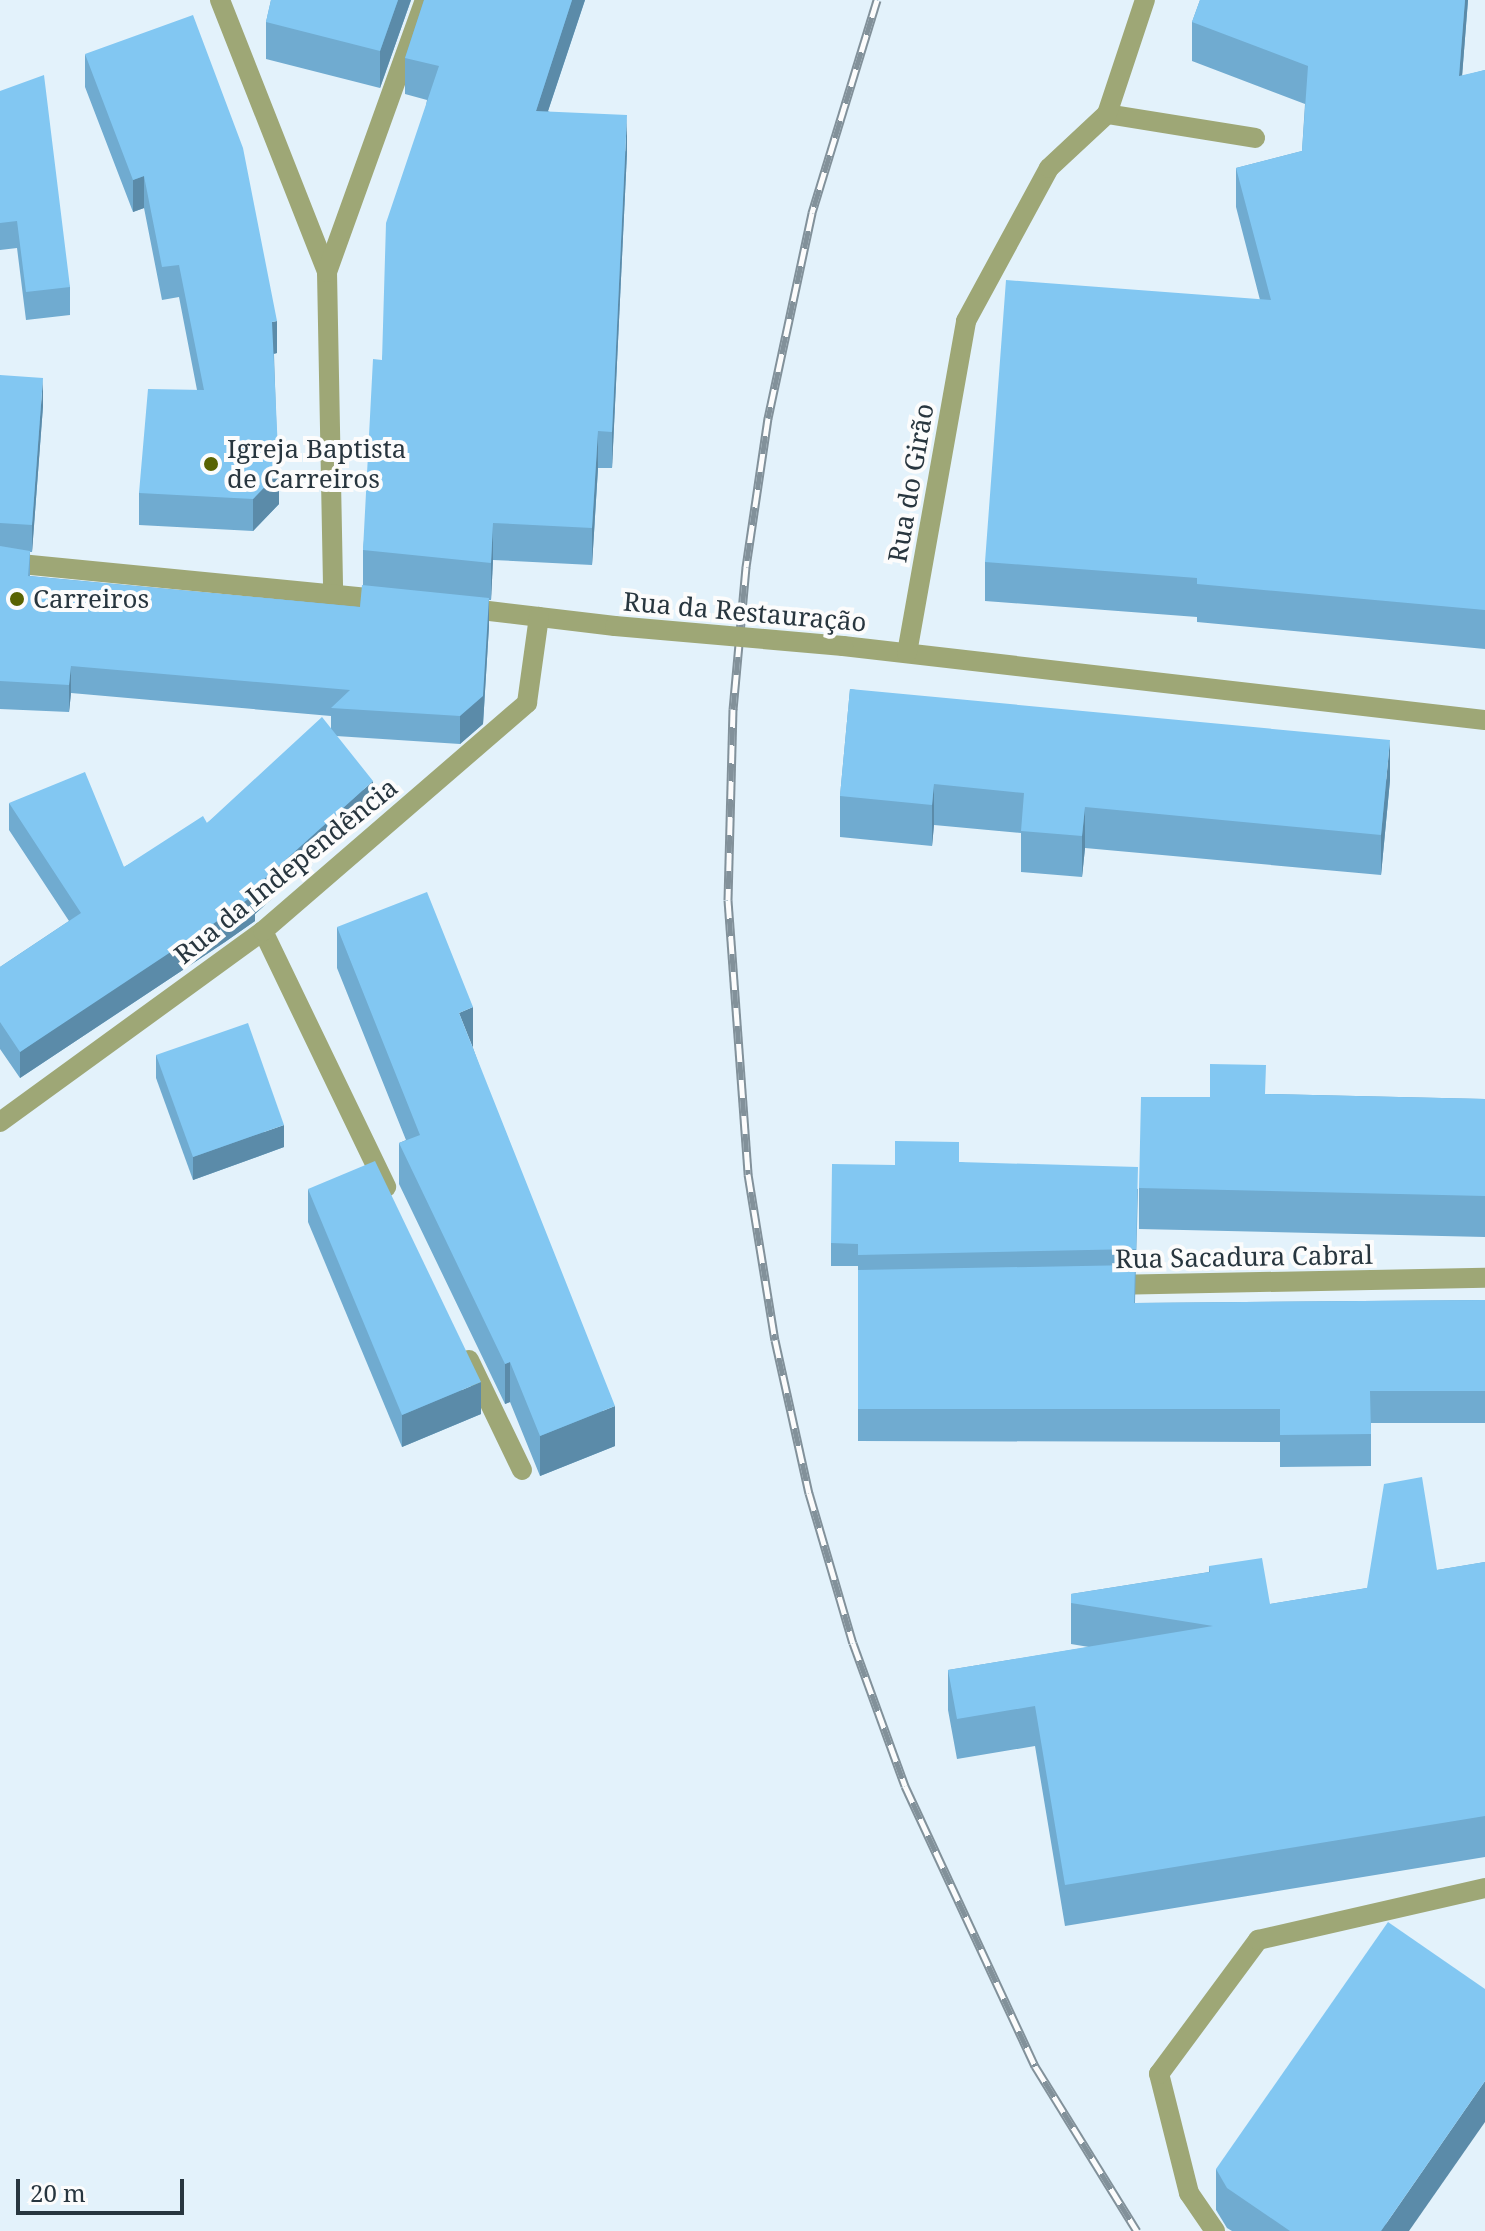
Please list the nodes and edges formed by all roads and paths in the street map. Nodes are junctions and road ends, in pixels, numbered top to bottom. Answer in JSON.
{"nodes":[{"id":1,"x":220,"y":0,"type":"edge"},
{"id":2,"x":425,"y":0,"type":"edge"},
{"id":3,"x":1145,"y":0,"type":"edge"},
{"id":4,"x":1107,"y":114,"type":"junction"},
{"id":5,"x":1255,"y":138,"type":"dead end"},
{"id":6,"x":327,"y":272,"type":"junction"},
{"id":7,"x":0,"y":562,"type":"edge"},
{"id":8,"x":333,"y":593,"type":"junction"},
{"id":9,"x":412,"y":602,"type":"edge"},
{"id":10,"x":444,"y":606,"type":"edge"},
{"id":11,"x":539,"y":617,"type":"junction"},
{"id":12,"x":907,"y":653,"type":"junction"},
{"id":13,"x":1485,"y":720,"type":"edge"},
{"id":14,"x":263,"y":931,"type":"junction"},
{"id":15,"x":0,"y":1122,"type":"edge"},
{"id":16,"x":392,"y":1200,"type":"edge"},
{"id":17,"x":1485,"y":1278,"type":"edge"},
{"id":18,"x":1094,"y":1285,"type":"edge"},
{"id":19,"x":460,"y":1342,"type":"edge"},
{"id":20,"x":522,"y":1470,"type":"dead end"},
{"id":21,"x":1485,"y":1888,"type":"edge"},
{"id":22,"x":1215,"y":2231,"type":"edge"}],
"edges":[{"from":1,"to":6,"type":"street"},
{"from":2,"to":6,"type":"street"},
{"from":3,"to":4,"type":"street"},
{"from":4,"to":5,"type":"street"},
{"from":4,"to":12,"type":"street","name":"Rua do Girão"},
{"from":6,"to":8,"type":"street"},
{"from":7,"to":8,"type":"street"},
{"from":8,"to":9,"type":"street"},
{"from":10,"to":11,"type":"street","name":"Rua da Restauração"},
{"from":11,"to":12,"type":"street","name":"Rua da Restauração","bridge":true},
{"from":11,"to":14,"type":"street","name":"Rua da Independência"},
{"from":12,"to":13,"type":"street","name":"Rua da Restauração"},
{"from":14,"to":15,"type":"street","name":"Rua da Independência"},
{"from":14,"to":16,"type":"street"},
{"from":17,"to":18,"type":"street","name":"Rua Sacadura Cabral"},
{"from":19,"to":20,"type":"street"},
{"from":21,"to":22,"type":"street"}]}
